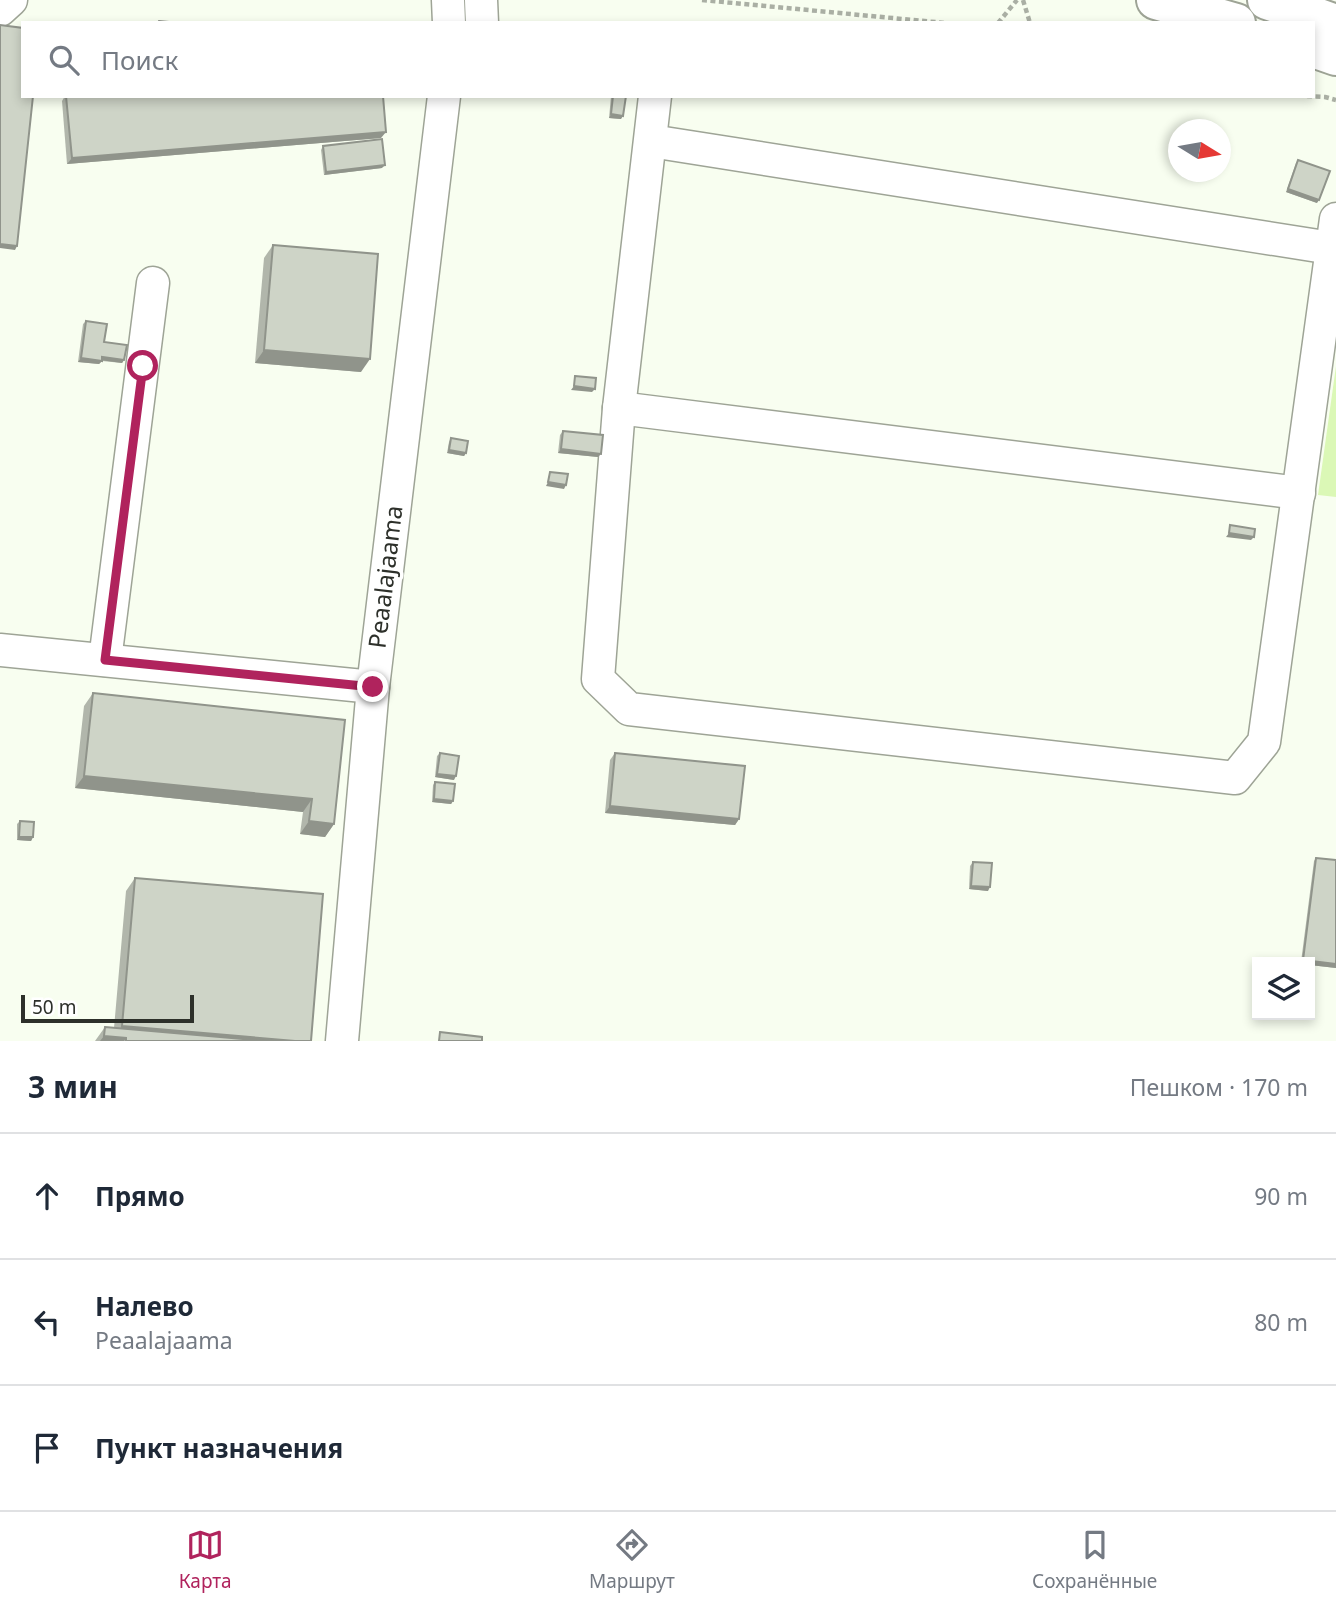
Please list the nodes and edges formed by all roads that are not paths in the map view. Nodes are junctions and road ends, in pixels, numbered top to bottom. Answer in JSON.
{"nodes":[{"id":1,"x":11,"y":0,"type":"edge"},
{"id":2,"x":448,"y":0,"type":"edge"},
{"id":3,"x":481,"y":0,"type":"edge"},
{"id":4,"x":1156,"y":0,"type":"edge"},
{"id":5,"x":1267,"y":0,"type":"edge"},
{"id":6,"x":0,"y":10,"type":"edge"},
{"id":7,"x":449,"y":21,"type":"edge"},
{"id":8,"x":482,"y":21,"type":"edge"},
{"id":9,"x":1229,"y":21,"type":"edge"},
{"id":10,"x":1336,"y":24,"type":"edge"},
{"id":11,"x":1315,"y":49,"type":"edge"},
{"id":12,"x":1336,"y":56,"type":"edge"},
{"id":13,"x":444,"y":98,"type":"edge"},
{"id":14,"x":655,"y":98,"type":"edge"},
{"id":15,"x":651,"y":141,"type":"junction"},
{"id":16,"x":1334,"y":234,"type":"edge"},
{"id":17,"x":153,"y":283,"type":"dead end"},
{"id":18,"x":619,"y":408,"type":"junction"},
{"id":19,"x":1299,"y":493,"type":"junction"},
{"id":20,"x":0,"y":650,"type":"edge"},
{"id":21,"x":105,"y":660,"type":"junction"},
{"id":22,"x":373,"y":687,"type":"junction"},
{"id":23,"x":342,"y":1041,"type":"edge"}],
"edges":[{"from":1,"to":6,"type":"street"},
{"from":2,"to":7,"type":"street"},
{"from":3,"to":8,"type":"street"},
{"from":4,"to":9,"type":"highway"},
{"from":5,"to":10,"type":"highway"},
{"from":11,"to":12,"type":"highway"},
{"from":13,"to":22,"type":"street","name":"Peaalajaama"},
{"from":14,"to":15,"type":"street"},
{"from":15,"to":16,"type":"street"},
{"from":15,"to":18,"type":"street"},
{"from":16,"to":19,"type":"street"},
{"from":17,"to":21,"type":"street"},
{"from":18,"to":19,"type":"street"},
{"from":18,"to":19,"type":"street"},
{"from":20,"to":21,"type":"street"},
{"from":21,"to":22,"type":"street"},
{"from":22,"to":23,"type":"street","name":"Peaalajaama"}]}
